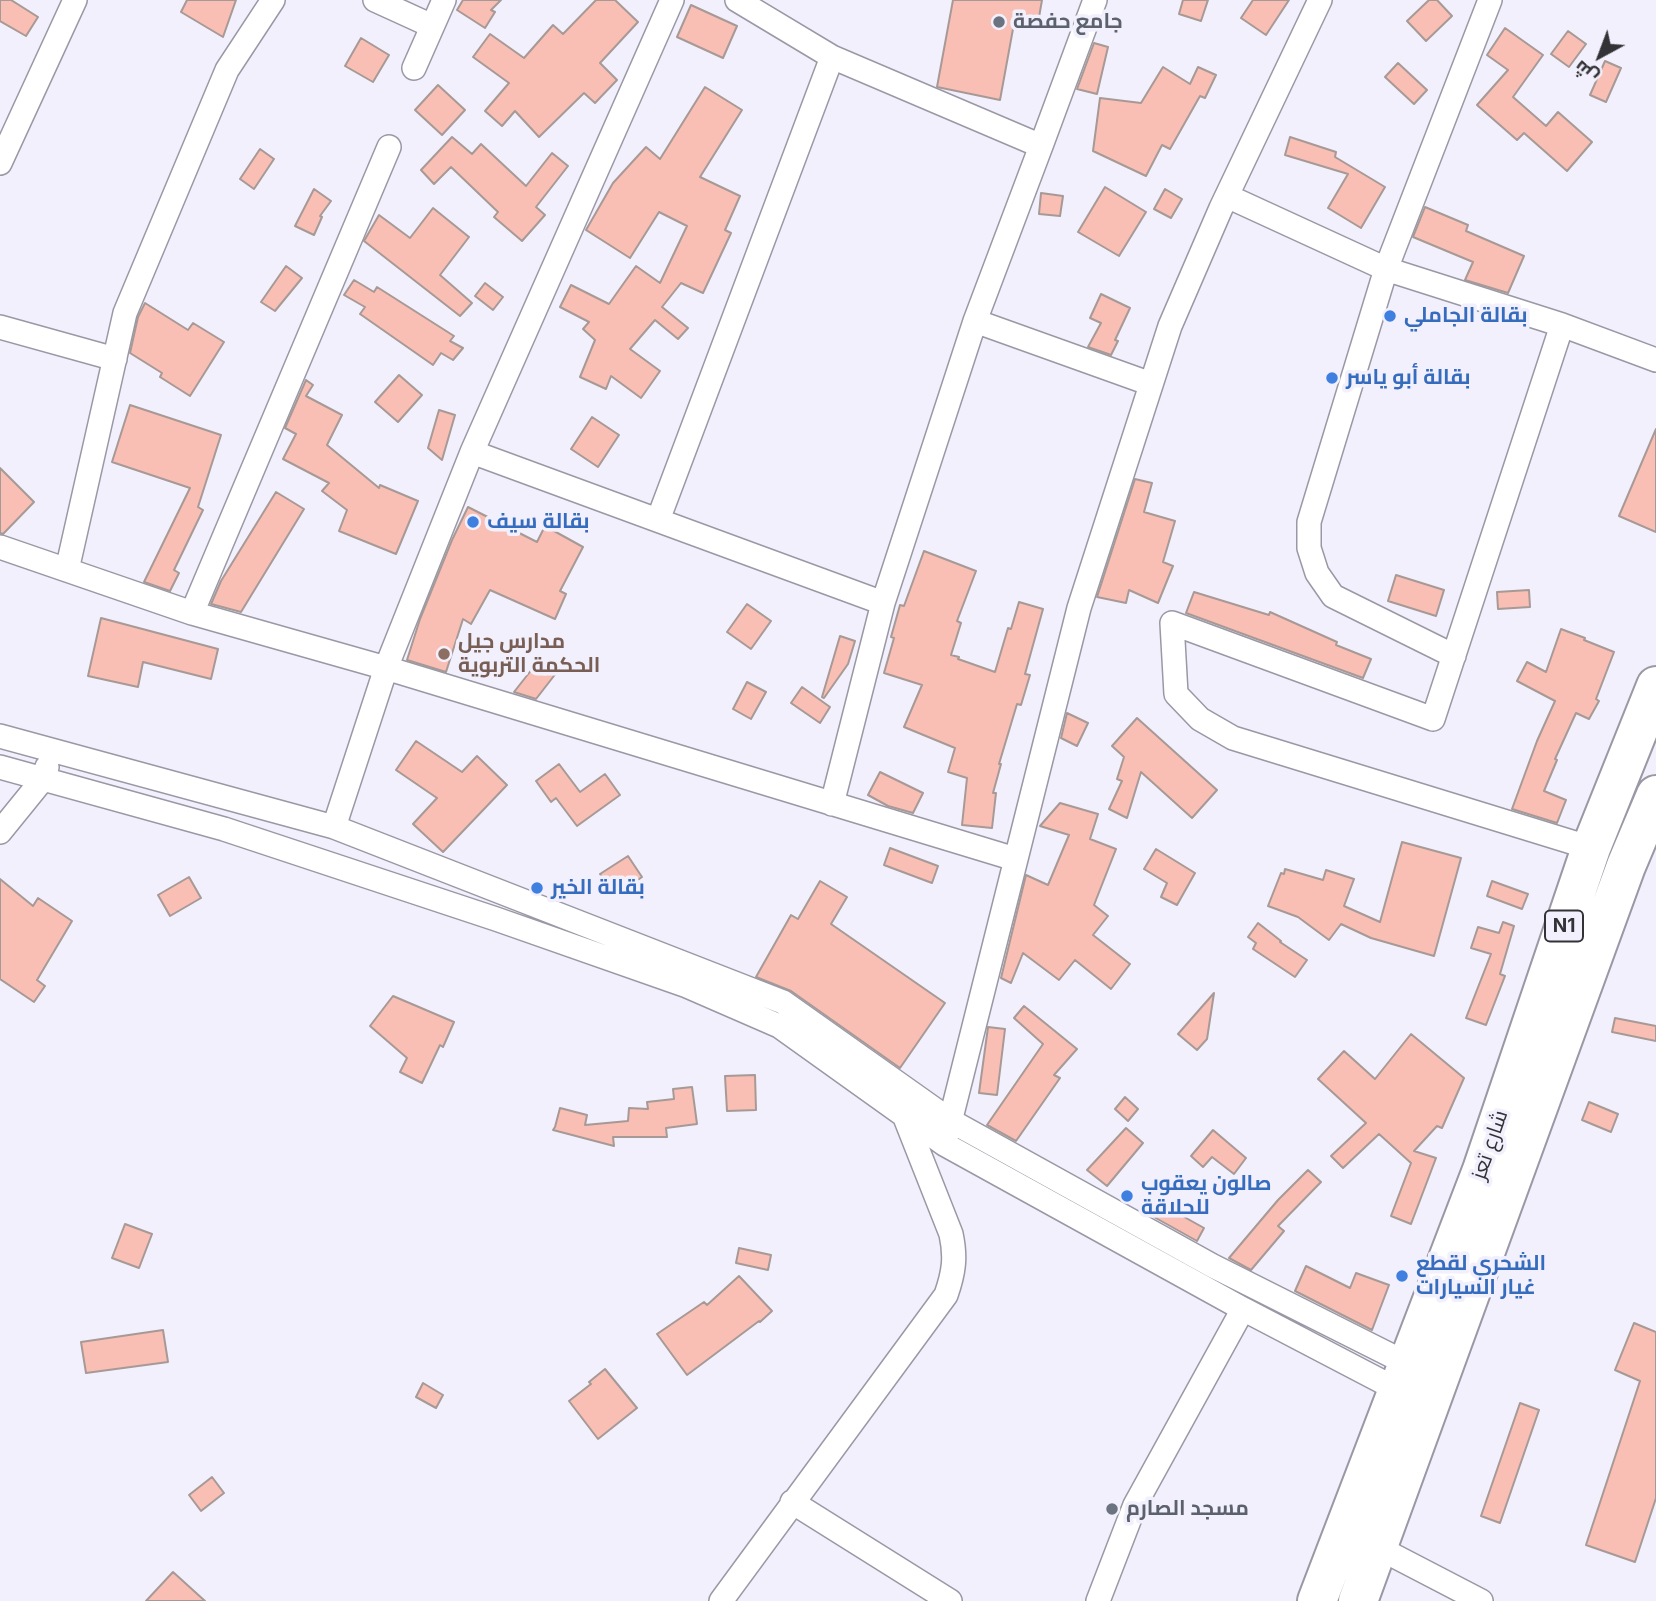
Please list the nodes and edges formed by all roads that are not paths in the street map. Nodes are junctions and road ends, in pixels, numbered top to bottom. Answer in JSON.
{"nodes":[{"id":1,"x":75,"y":0,"type":"edge"},
{"id":2,"x":273,"y":0,"type":"edge"},
{"id":3,"x":375,"y":0,"type":"edge"},
{"id":4,"x":444,"y":0,"type":"edge"},
{"id":5,"x":672,"y":0,"type":"edge"},
{"id":6,"x":737,"y":0,"type":"edge"},
{"id":7,"x":1094,"y":0,"type":"edge"},
{"id":8,"x":1321,"y":0,"type":"edge"},
{"id":9,"x":1490,"y":0,"type":"edge"},
{"id":10,"x":432,"y":26,"type":"junction"},
{"id":11,"x":832,"y":57,"type":"junction"},
{"id":12,"x":414,"y":68,"type":"dead end"},
{"id":13,"x":1041,"y":146,"type":"junction"},
{"id":14,"x":389,"y":147,"type":"dead end"},
{"id":15,"x":0,"y":163,"type":"edge"},
{"id":16,"x":1227,"y":196,"type":"junction"},
{"id":17,"x":1386,"y":270,"type":"junction"},
{"id":18,"x":975,"y":321,"type":"junction"},
{"id":19,"x":1562,"y":325,"type":"junction"},
{"id":20,"x":0,"y":327,"type":"edge"},
{"id":21,"x":115,"y":359,"type":"junction"},
{"id":22,"x":1656,"y":360,"type":"edge"},
{"id":23,"x":1151,"y":384,"type":"junction"},
{"id":24,"x":472,"y":452,"type":"junction"},
{"id":25,"x":658,"y":520,"type":"junction"},
{"id":26,"x":0,"y":547,"type":"edge"},
{"id":27,"x":67,"y":570,"type":"junction"},
{"id":28,"x":883,"y":603,"type":"junction"},
{"id":29,"x":192,"y":613,"type":"junction"},
{"id":30,"x":1454,"y":656,"type":"junction"},
{"id":31,"x":386,"y":668,"type":"junction"},
{"id":32,"x":1656,"y":686,"type":"edge"},
{"id":33,"x":0,"y":736,"type":"edge"},
{"id":34,"x":52,"y":751,"type":"junction"},
{"id":35,"x":0,"y":767,"type":"edge"},
{"id":36,"x":43,"y":779,"type":"junction"},
{"id":37,"x":1656,"y":794,"type":"edge"},
{"id":38,"x":832,"y":804,"type":"junction"},
{"id":39,"x":334,"y":827,"type":"junction"},
{"id":40,"x":0,"y":832,"type":"edge"},
{"id":41,"x":1591,"y":848,"type":"junction"},
{"id":42,"x":1015,"y":859,"type":"junction"},
{"id":43,"x":904,"y":1115,"type":"junction"},
{"id":44,"x":951,"y":1121,"type":"junction"},
{"id":45,"x":944,"y":1144,"type":"junction"},
{"id":46,"x":1496,"y":1176,"type":"junction"},
{"id":47,"x":1243,"y":1309,"type":"junction"},
{"id":48,"x":1403,"y":1377,"type":"junction"},
{"id":49,"x":792,"y":1502,"type":"junction"},
{"id":50,"x":1379,"y":1548,"type":"junction"},
{"id":51,"x":721,"y":1601,"type":"edge"},
{"id":52,"x":950,"y":1601,"type":"edge"},
{"id":53,"x":1098,"y":1601,"type":"edge"},
{"id":54,"x":1317,"y":1601,"type":"edge"},
{"id":55,"x":1358,"y":1601,"type":"edge"},
{"id":56,"x":1481,"y":1601,"type":"edge"}],
"edges":[{"from":1,"to":15,"type":"street"},
{"from":2,"to":21,"type":"street"},
{"from":3,"to":10,"type":"street"},
{"from":4,"to":10,"type":"street"},
{"from":5,"to":24,"type":"street"},
{"from":6,"to":11,"type":"street"},
{"from":7,"to":13,"type":"street"},
{"from":8,"to":16,"type":"street"},
{"from":9,"to":17,"type":"street"},
{"from":10,"to":12,"type":"street"},
{"from":11,"to":13,"type":"street"},
{"from":11,"to":25,"type":"street"},
{"from":13,"to":18,"type":"street"},
{"from":14,"to":29,"type":"street"},
{"from":16,"to":17,"type":"street"},
{"from":16,"to":23,"type":"street"},
{"from":17,"to":19,"type":"street"},
{"from":17,"to":30,"type":"street"},
{"from":18,"to":23,"type":"street"},
{"from":18,"to":28,"type":"street"},
{"from":19,"to":22,"type":"street"},
{"from":19,"to":30,"type":"street"},
{"from":20,"to":21,"type":"street"},
{"from":21,"to":27,"type":"street"},
{"from":23,"to":42,"type":"street"},
{"from":24,"to":25,"type":"street"},
{"from":24,"to":31,"type":"street"},
{"from":25,"to":28,"type":"street"},
{"from":26,"to":27,"type":"street"},
{"from":27,"to":29,"type":"street"},
{"from":28,"to":38,"type":"street"},
{"from":29,"to":31,"type":"street"},
{"from":30,"to":41,"type":"street"},
{"from":31,"to":38,"type":"street"},
{"from":31,"to":39,"type":"street"},
{"from":32,"to":41,"type":"highway","name":"شارع تعز","number":"N1"},
{"from":33,"to":34,"type":"street"},
{"from":34,"to":36,"type":"street"},
{"from":34,"to":39,"type":"street"},
{"from":35,"to":36,"type":"street"},
{"from":36,"to":40,"type":"street"},
{"from":36,"to":43,"type":"street"},
{"from":37,"to":46,"type":"highway","name":"شارع تعز","number":"N1"},
{"from":38,"to":42,"type":"street"},
{"from":39,"to":44,"type":"street"},
{"from":41,"to":46,"type":"highway","name":"شارع تعز","number":"N1"},
{"from":42,"to":44,"type":"street"},
{"from":43,"to":45,"type":"street"},
{"from":43,"to":49,"type":"street"},
{"from":44,"to":45,"type":"street"},
{"from":44,"to":48,"type":"street"},
{"from":45,"to":47,"type":"street"},
{"from":46,"to":48,"type":"highway","name":"شارع تعز","number":"N1"},
{"from":46,"to":50,"type":"highway","name":"شارع تعز","number":"N1"},
{"from":47,"to":48,"type":"street"},
{"from":47,"to":53,"type":"street"},
{"from":48,"to":54,"type":"highway","name":"شارع تعز","number":"N1"},
{"from":49,"to":51,"type":"street"},
{"from":49,"to":52,"type":"street"},
{"from":50,"to":55,"type":"highway","name":"شارع تعز","number":"N1"},
{"from":50,"to":56,"type":"street"}]}
